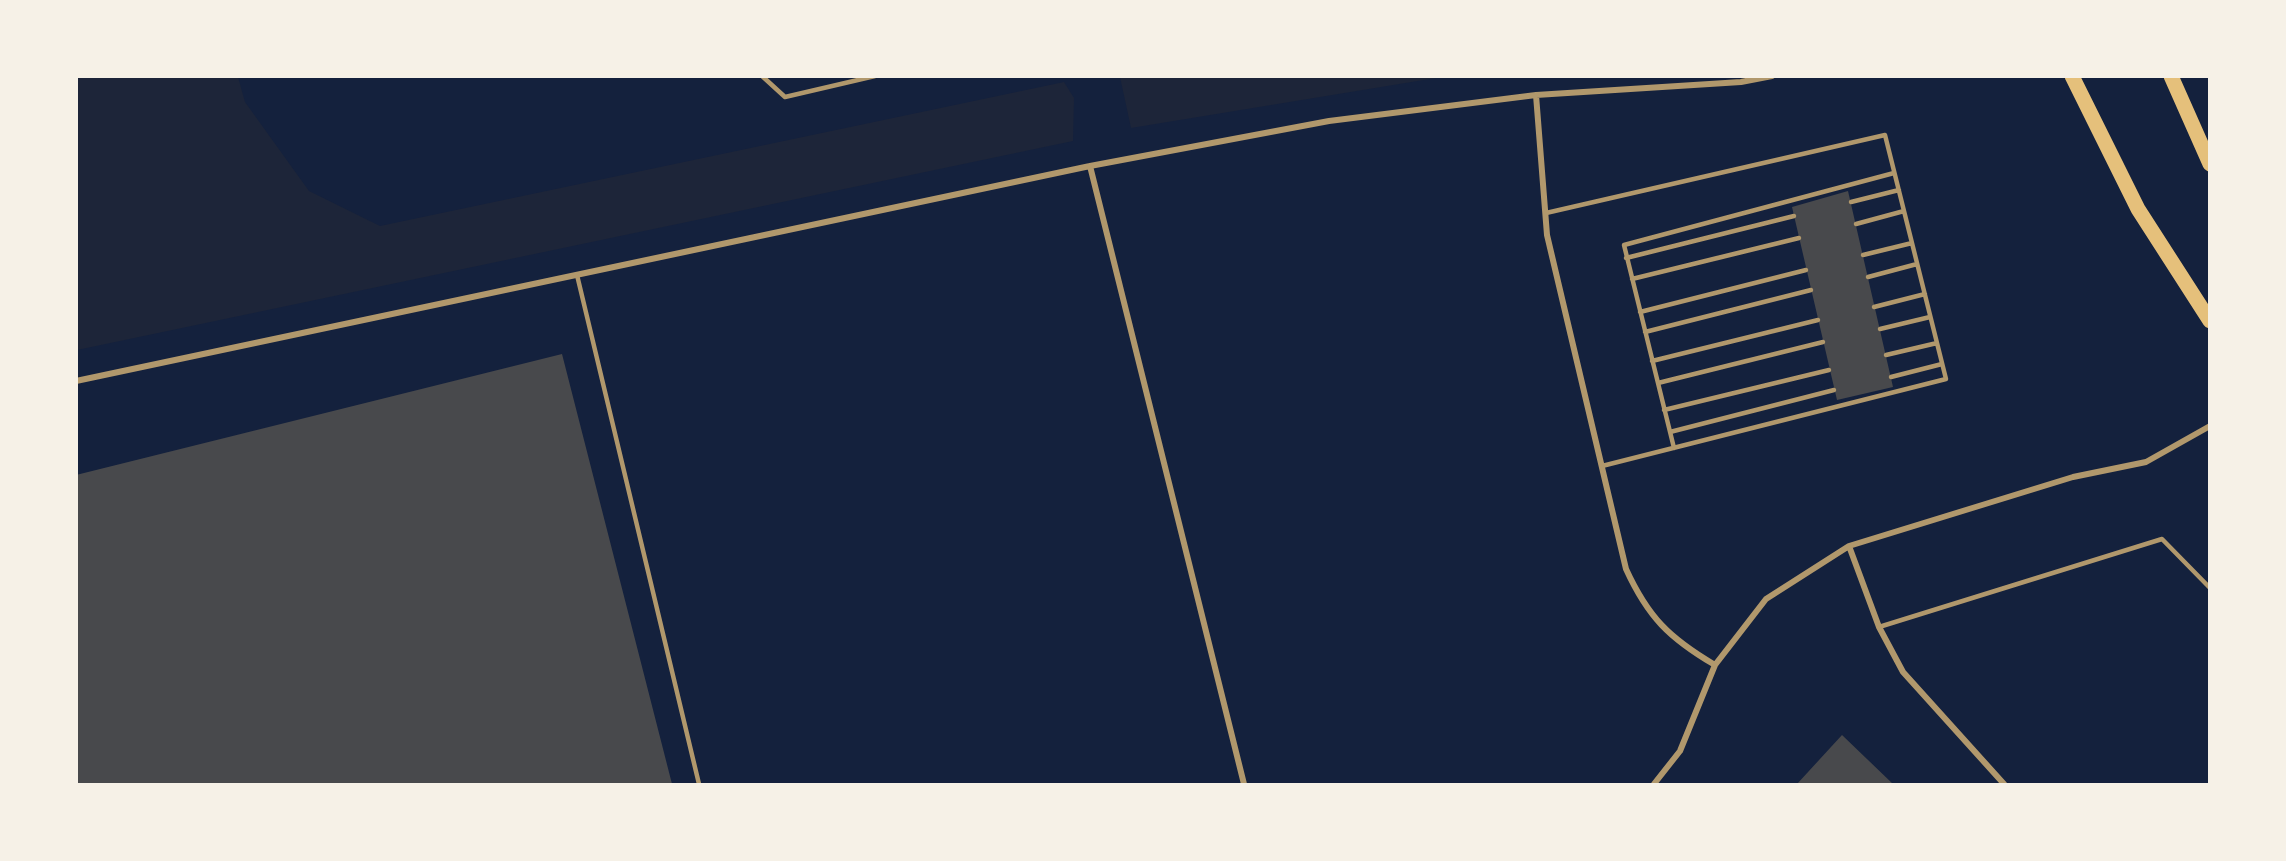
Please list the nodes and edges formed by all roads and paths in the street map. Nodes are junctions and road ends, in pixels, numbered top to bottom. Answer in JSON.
{"nodes":[{"id":1,"x":762,"y":76,"type":"edge"},
{"id":2,"x":875,"y":76,"type":"edge"},
{"id":3,"x":1772,"y":76,"type":"edge"},
{"id":4,"x":2072,"y":76,"type":"edge"},
{"id":5,"x":2171,"y":76,"type":"edge"},
{"id":6,"x":1536,"y":95,"type":"junction"},
{"id":7,"x":2210,"y":164,"type":"edge"},
{"id":8,"x":1090,"y":166,"type":"junction"},
{"id":9,"x":1894,"y":173,"type":"junction"},
{"id":10,"x":1899,"y":189,"type":"junction"},
{"id":11,"x":1851,"y":202,"type":"dead end"},
{"id":12,"x":1904,"y":211,"type":"junction"},
{"id":13,"x":1546,"y":213,"type":"junction"},
{"id":14,"x":1794,"y":216,"type":"dead end"},
{"id":15,"x":1856,"y":224,"type":"dead end"},
{"id":16,"x":1799,"y":238,"type":"dead end"},
{"id":17,"x":1912,"y":243,"type":"junction"},
{"id":18,"x":1863,"y":255,"type":"dead end"},
{"id":19,"x":1626,"y":258,"type":"junction"},
{"id":20,"x":1917,"y":264,"type":"junction"},
{"id":21,"x":1806,"y":270,"type":"dead end"},
{"id":22,"x":577,"y":275,"type":"junction"},
{"id":23,"x":1868,"y":277,"type":"dead end"},
{"id":24,"x":1632,"y":279,"type":"junction"},
{"id":25,"x":1811,"y":290,"type":"dead end"},
{"id":26,"x":1925,"y":294,"type":"junction"},
{"id":27,"x":1874,"y":307,"type":"dead end"},
{"id":28,"x":1640,"y":312,"type":"junction"},
{"id":29,"x":1930,"y":317,"type":"junction"},
{"id":30,"x":1818,"y":320,"type":"dead end"},
{"id":31,"x":2210,"y":321,"type":"edge"},
{"id":32,"x":1880,"y":330,"type":"dead end"},
{"id":33,"x":1645,"y":332,"type":"junction"},
{"id":34,"x":1823,"y":342,"type":"dead end"},
{"id":35,"x":1937,"y":343,"type":"junction"},
{"id":36,"x":1886,"y":356,"type":"dead end"},
{"id":37,"x":1652,"y":361,"type":"junction"},
{"id":38,"x":1942,"y":364,"type":"junction"},
{"id":39,"x":1830,"y":370,"type":"dead end"},
{"id":40,"x":1891,"y":376,"type":"dead end"},
{"id":41,"x":76,"y":381,"type":"edge"},
{"id":42,"x":1658,"y":383,"type":"junction"},
{"id":43,"x":1834,"y":390,"type":"dead end"},
{"id":44,"x":1664,"y":410,"type":"junction"},
{"id":45,"x":2210,"y":426,"type":"edge"},
{"id":46,"x":1670,"y":432,"type":"junction"},
{"id":47,"x":1674,"y":448,"type":"junction"},
{"id":48,"x":1602,"y":466,"type":"junction"},
{"id":49,"x":1849,"y":546,"type":"junction"},
{"id":50,"x":2210,"y":588,"type":"edge"},
{"id":51,"x":1879,"y":627,"type":"junction"},
{"id":52,"x":1715,"y":665,"type":"junction"},
{"id":53,"x":699,"y":784,"type":"edge"},
{"id":54,"x":1244,"y":784,"type":"edge"},
{"id":55,"x":1654,"y":784,"type":"edge"},
{"id":56,"x":2004,"y":784,"type":"edge"}],
"edges":[{"from":1,"to":2,"type":"lane"},
{"from":3,"to":6,"type":"street"},
{"from":4,"to":31,"type":"main road"},
{"from":5,"to":7,"type":"main road"},
{"from":6,"to":8,"type":"street"},
{"from":6,"to":13,"type":"street"},
{"from":8,"to":22,"type":"street"},
{"from":8,"to":54,"type":"street"},
{"from":9,"to":10,"type":"lane"},
{"from":9,"to":13,"type":"lane"},
{"from":9,"to":19,"type":"lane"},
{"from":10,"to":11,"type":"lane"},
{"from":10,"to":12,"type":"lane"},
{"from":12,"to":15,"type":"lane"},
{"from":12,"to":17,"type":"lane"},
{"from":13,"to":48,"type":"street"},
{"from":14,"to":19,"type":"lane"},
{"from":16,"to":24,"type":"lane"},
{"from":17,"to":18,"type":"lane"},
{"from":17,"to":20,"type":"lane"},
{"from":19,"to":24,"type":"lane"},
{"from":20,"to":23,"type":"lane"},
{"from":20,"to":26,"type":"lane"},
{"from":21,"to":28,"type":"lane"},
{"from":22,"to":41,"type":"street"},
{"from":22,"to":53,"type":"lane"},
{"from":24,"to":28,"type":"lane"},
{"from":25,"to":33,"type":"lane"},
{"from":26,"to":27,"type":"lane"},
{"from":26,"to":29,"type":"lane"},
{"from":28,"to":33,"type":"lane"},
{"from":29,"to":32,"type":"lane"},
{"from":29,"to":35,"type":"lane"},
{"from":30,"to":37,"type":"lane"},
{"from":33,"to":37,"type":"lane"},
{"from":34,"to":42,"type":"lane"},
{"from":35,"to":36,"type":"lane"},
{"from":35,"to":38,"type":"lane"},
{"from":37,"to":42,"type":"lane"},
{"from":38,"to":40,"type":"lane"},
{"from":38,"to":47,"type":"lane"},
{"from":39,"to":44,"type":"lane"},
{"from":42,"to":44,"type":"lane"},
{"from":43,"to":46,"type":"lane"},
{"from":44,"to":46,"type":"lane"},
{"from":45,"to":49,"type":"street"},
{"from":46,"to":47,"type":"lane"},
{"from":47,"to":48,"type":"lane"},
{"from":48,"to":52,"type":"street"},
{"from":49,"to":51,"type":"street"},
{"from":49,"to":52,"type":"street"},
{"from":50,"to":51,"type":"lane"},
{"from":51,"to":56,"type":"street"},
{"from":52,"to":55,"type":"street"}]}
